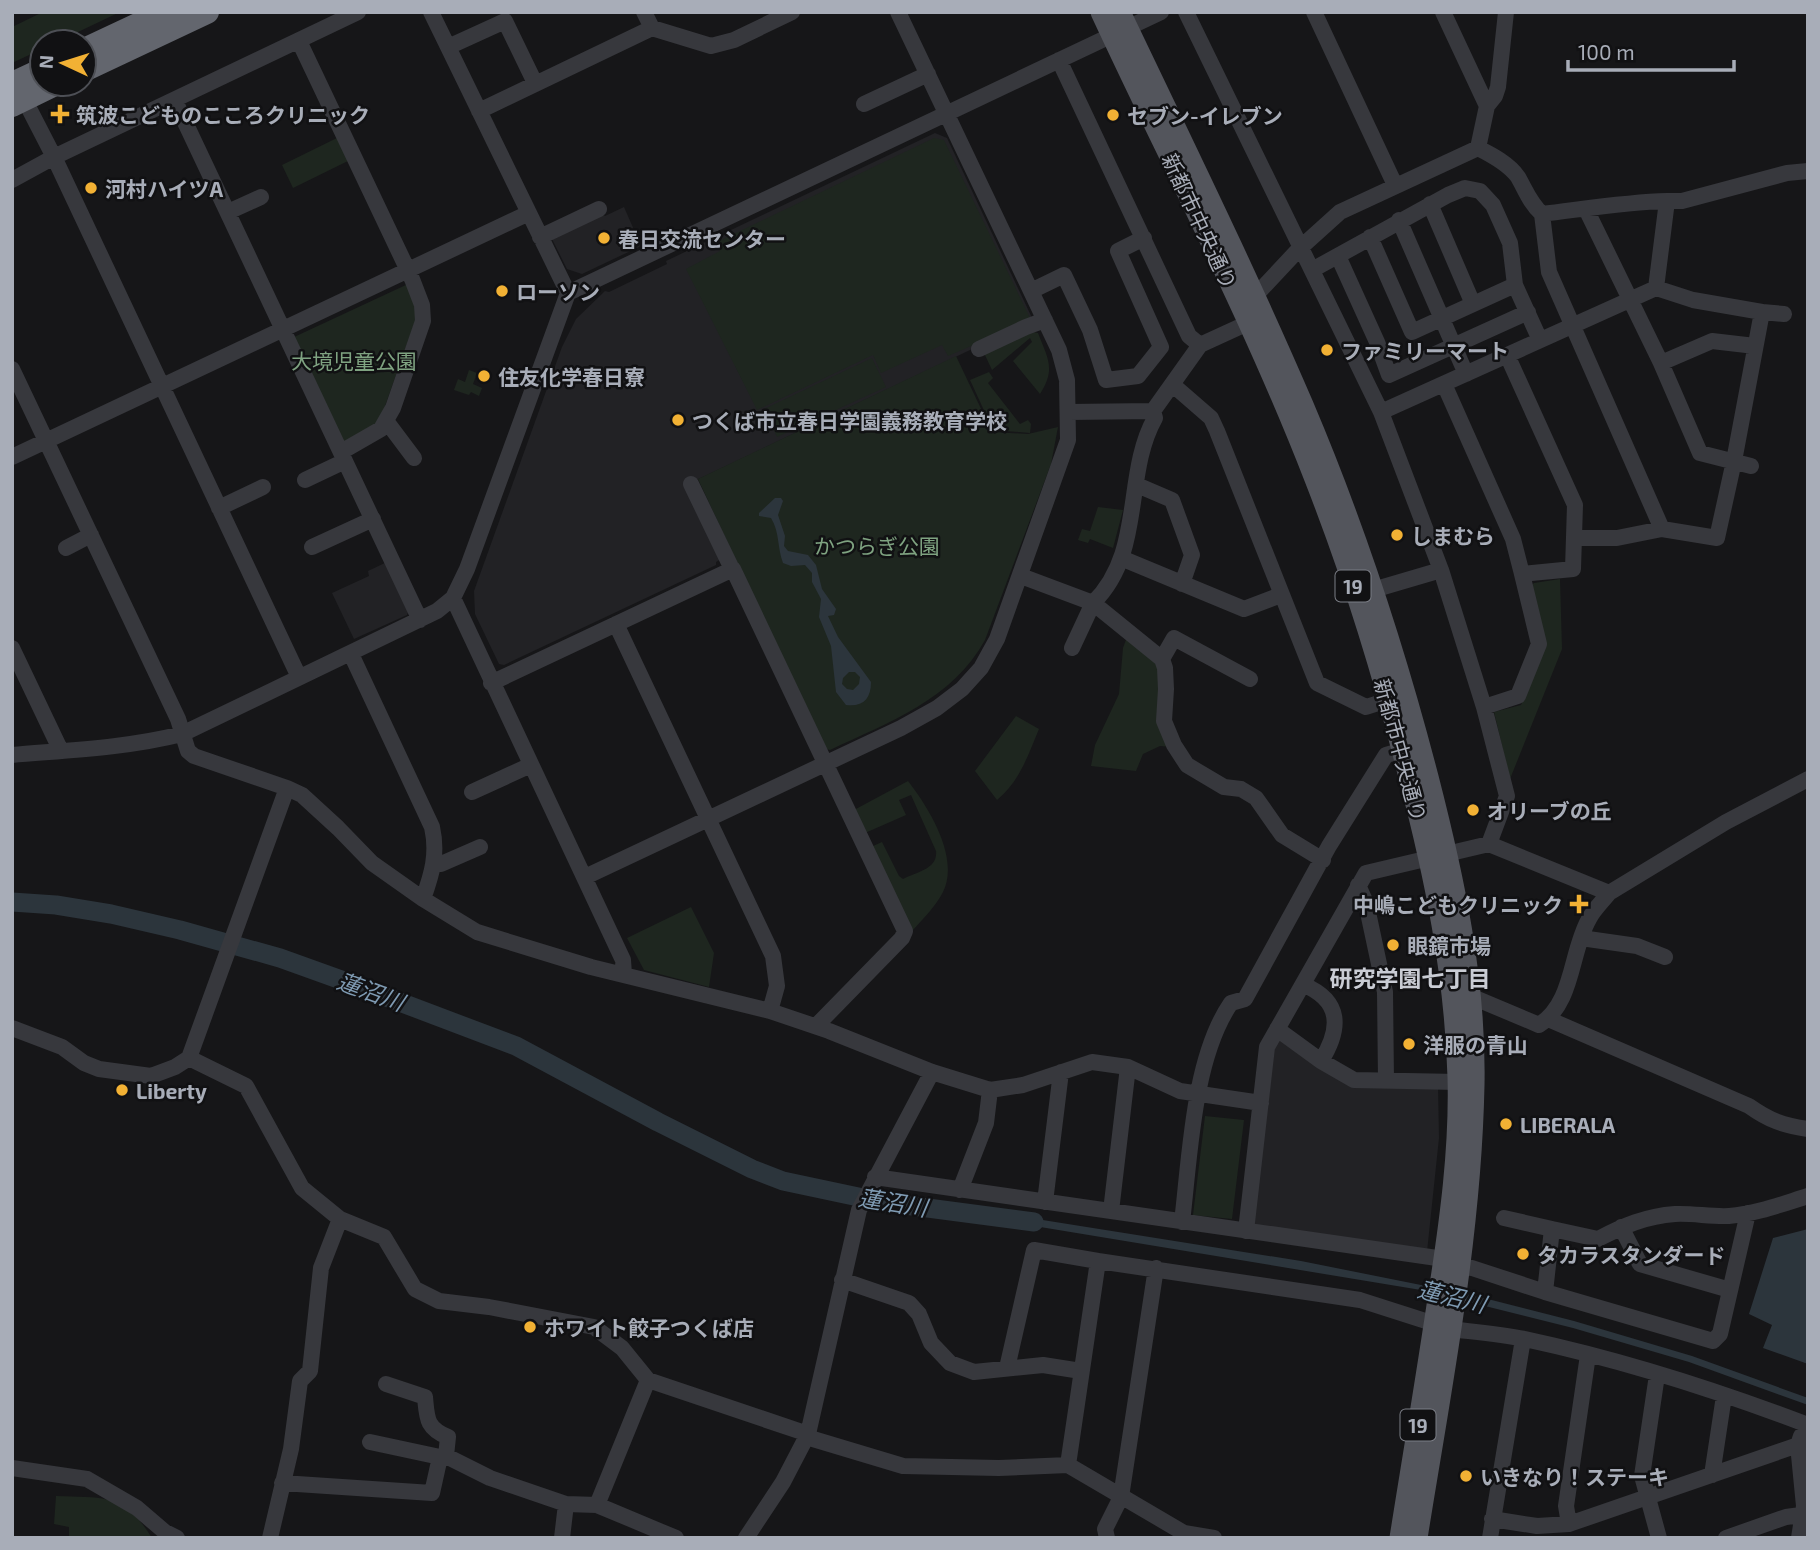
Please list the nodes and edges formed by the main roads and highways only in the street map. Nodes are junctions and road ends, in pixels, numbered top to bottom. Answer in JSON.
{"nodes":[{"id":1,"x":165,"y":12,"type":"edge"},
{"id":2,"x":207,"y":12,"type":"edge"},
{"id":3,"x":1101,"y":12,"type":"edge"},
{"id":4,"x":1120,"y":26,"type":"edge"},
{"id":5,"x":98,"y":43,"type":"edge"},
{"id":6,"x":98,"y":63,"type":"edge"},
{"id":7,"x":1439,"y":857,"type":"junction"},
{"id":8,"x":1450,"y":1271,"type":"junction"},
{"id":9,"x":1443,"y":1320,"type":"junction"},
{"id":10,"x":1400,"y":1538,"type":"edge"},
{"id":11,"x":1417,"y":1538,"type":"edge"}],
"edges":[{"from":1,"to":5,"type":"highway"},
{"from":2,"to":6,"type":"highway"},
{"from":3,"to":4,"type":"main road","name":"新都市中央通り","number":"19"},
{"from":4,"to":7,"type":"main road","name":"新都市中央通り","number":"19"},
{"from":4,"to":7,"type":"main road","name":"新都市中央通り","number":"19"},
{"from":7,"to":8,"type":"main road","name":"新都市中央通り","number":"19"},
{"from":7,"to":8,"type":"main road","name":"新都市中央通り","number":"19"},
{"from":8,"to":9,"type":"main road","name":"新都市中央通り","number":"19"},
{"from":9,"to":10,"type":"main road","name":"新都市中央通り","number":"19"},
{"from":9,"to":11,"type":"main road","name":"新都市中央通り","number":"19"}]}
